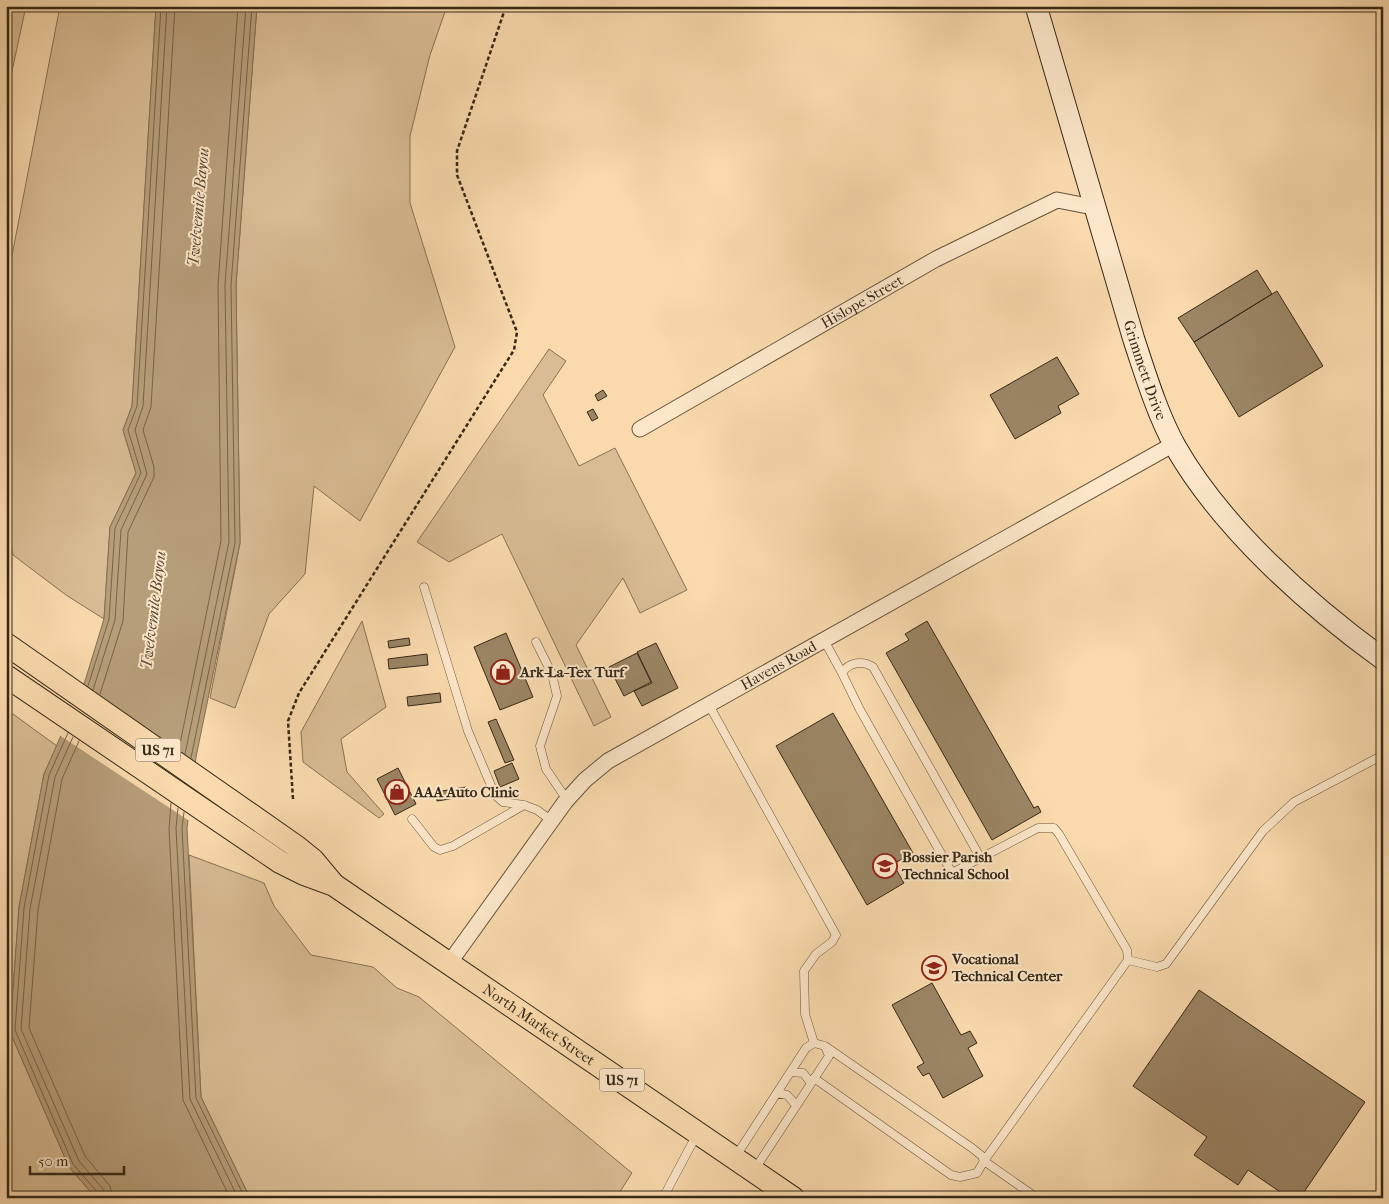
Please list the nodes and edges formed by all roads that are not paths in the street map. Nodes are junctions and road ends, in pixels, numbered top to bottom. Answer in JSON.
{"nodes":[{"id":1,"x":1036,"y":6,"type":"edge"},
{"id":2,"x":1094,"y":207,"type":"junction"},
{"id":3,"x":640,"y":429,"type":"dead end"},
{"id":4,"x":1174,"y":444,"type":"junction"},
{"id":5,"x":424,"y":587,"type":"dead end"},
{"id":6,"x":824,"y":640,"type":"junction"},
{"id":7,"x":536,"y":642,"type":"dead end"},
{"id":8,"x":13,"y":649,"type":"edge"},
{"id":9,"x":1383,"y":658,"type":"edge"},
{"id":10,"x":842,"y":673,"type":"junction"},
{"id":11,"x":12,"y":680,"type":"edge"},
{"id":12,"x":708,"y":705,"type":"junction"},
{"id":13,"x":1383,"y":755,"type":"edge"},
{"id":14,"x":568,"y":800,"type":"junction"},
{"id":15,"x":524,"y":805,"type":"junction"},
{"id":16,"x":412,"y":819,"type":"dead end"},
{"id":17,"x":552,"y":821,"type":"junction"},
{"id":18,"x":980,"y":856,"type":"junction"},
{"id":19,"x":334,"y":885,"type":"junction"},
{"id":20,"x":1128,"y":960,"type":"junction"},
{"id":21,"x":450,"y":962,"type":"junction"},
{"id":22,"x":814,"y":1043,"type":"junction"},
{"id":23,"x":825,"y":1046,"type":"junction"},
{"id":24,"x":791,"y":1072,"type":"junction"},
{"id":25,"x":812,"y":1080,"type":"junction"},
{"id":26,"x":777,"y":1094,"type":"junction"},
{"id":27,"x":796,"y":1105,"type":"junction"},
{"id":28,"x":698,"y":1133,"type":"junction"},
{"id":29,"x":735,"y":1158,"type":"junction"},
{"id":30,"x":984,"y":1161,"type":"junction"},
{"id":31,"x":754,"y":1171,"type":"junction"},
{"id":32,"x":663,"y":1198,"type":"edge"},
{"id":33,"x":794,"y":1198,"type":"edge"},
{"id":34,"x":1037,"y":1198,"type":"edge"}],
"edges":[{"from":1,"to":2,"type":"main road","name":"Grimmett Drive"},
{"from":2,"to":3,"type":"street","name":"Hislope Street"},
{"from":2,"to":4,"type":"main road","name":"Grimmett Drive"},
{"from":4,"to":6,"type":"street","name":"Havens Road"},
{"from":4,"to":9,"type":"main road","name":"Grimmett Drive"},
{"from":5,"to":15,"type":"lane"},
{"from":6,"to":10,"type":"lane"},
{"from":6,"to":12,"type":"street","name":"Havens Road"},
{"from":7,"to":14,"type":"lane"},
{"from":8,"to":19,"type":"main road","name":"North Market Street","number":"US 71"},
{"from":10,"to":18,"type":"lane"},
{"from":10,"to":18,"type":"lane"},
{"from":11,"to":19,"type":"main road","name":"North Market Street","number":"US 71"},
{"from":12,"to":14,"type":"street","name":"Havens Road"},
{"from":12,"to":22,"type":"lane"},
{"from":13,"to":20,"type":"lane"},
{"from":14,"to":17,"type":"street","name":"Havens Road"},
{"from":15,"to":16,"type":"lane"},
{"from":15,"to":17,"type":"lane"},
{"from":17,"to":21,"type":"street","name":"Havens Road"},
{"from":18,"to":20,"type":"lane"},
{"from":19,"to":21,"type":"main road","name":"North Market Street","number":"US 71"},
{"from":20,"to":30,"type":"lane"},
{"from":21,"to":28,"type":"main road","name":"North Market Street","number":"US 71"},
{"from":22,"to":23,"type":"lane"},
{"from":22,"to":24,"type":"lane"},
{"from":23,"to":25,"type":"lane"},
{"from":23,"to":30,"type":"lane"},
{"from":24,"to":25,"type":"lane"},
{"from":24,"to":26,"type":"lane"},
{"from":25,"to":27,"type":"lane"},
{"from":25,"to":30,"type":"lane"},
{"from":26,"to":27,"type":"lane"},
{"from":26,"to":29,"type":"lane"},
{"from":27,"to":31,"type":"lane"},
{"from":28,"to":29,"type":"main road","name":"North Market Street","number":"US 71"},
{"from":28,"to":32,"type":"lane"},
{"from":29,"to":31,"type":"main road","name":"North Market Street","number":"US 71"},
{"from":30,"to":34,"type":"lane"},
{"from":31,"to":33,"type":"main road","name":"North Market Street","number":"US 71"}]}
